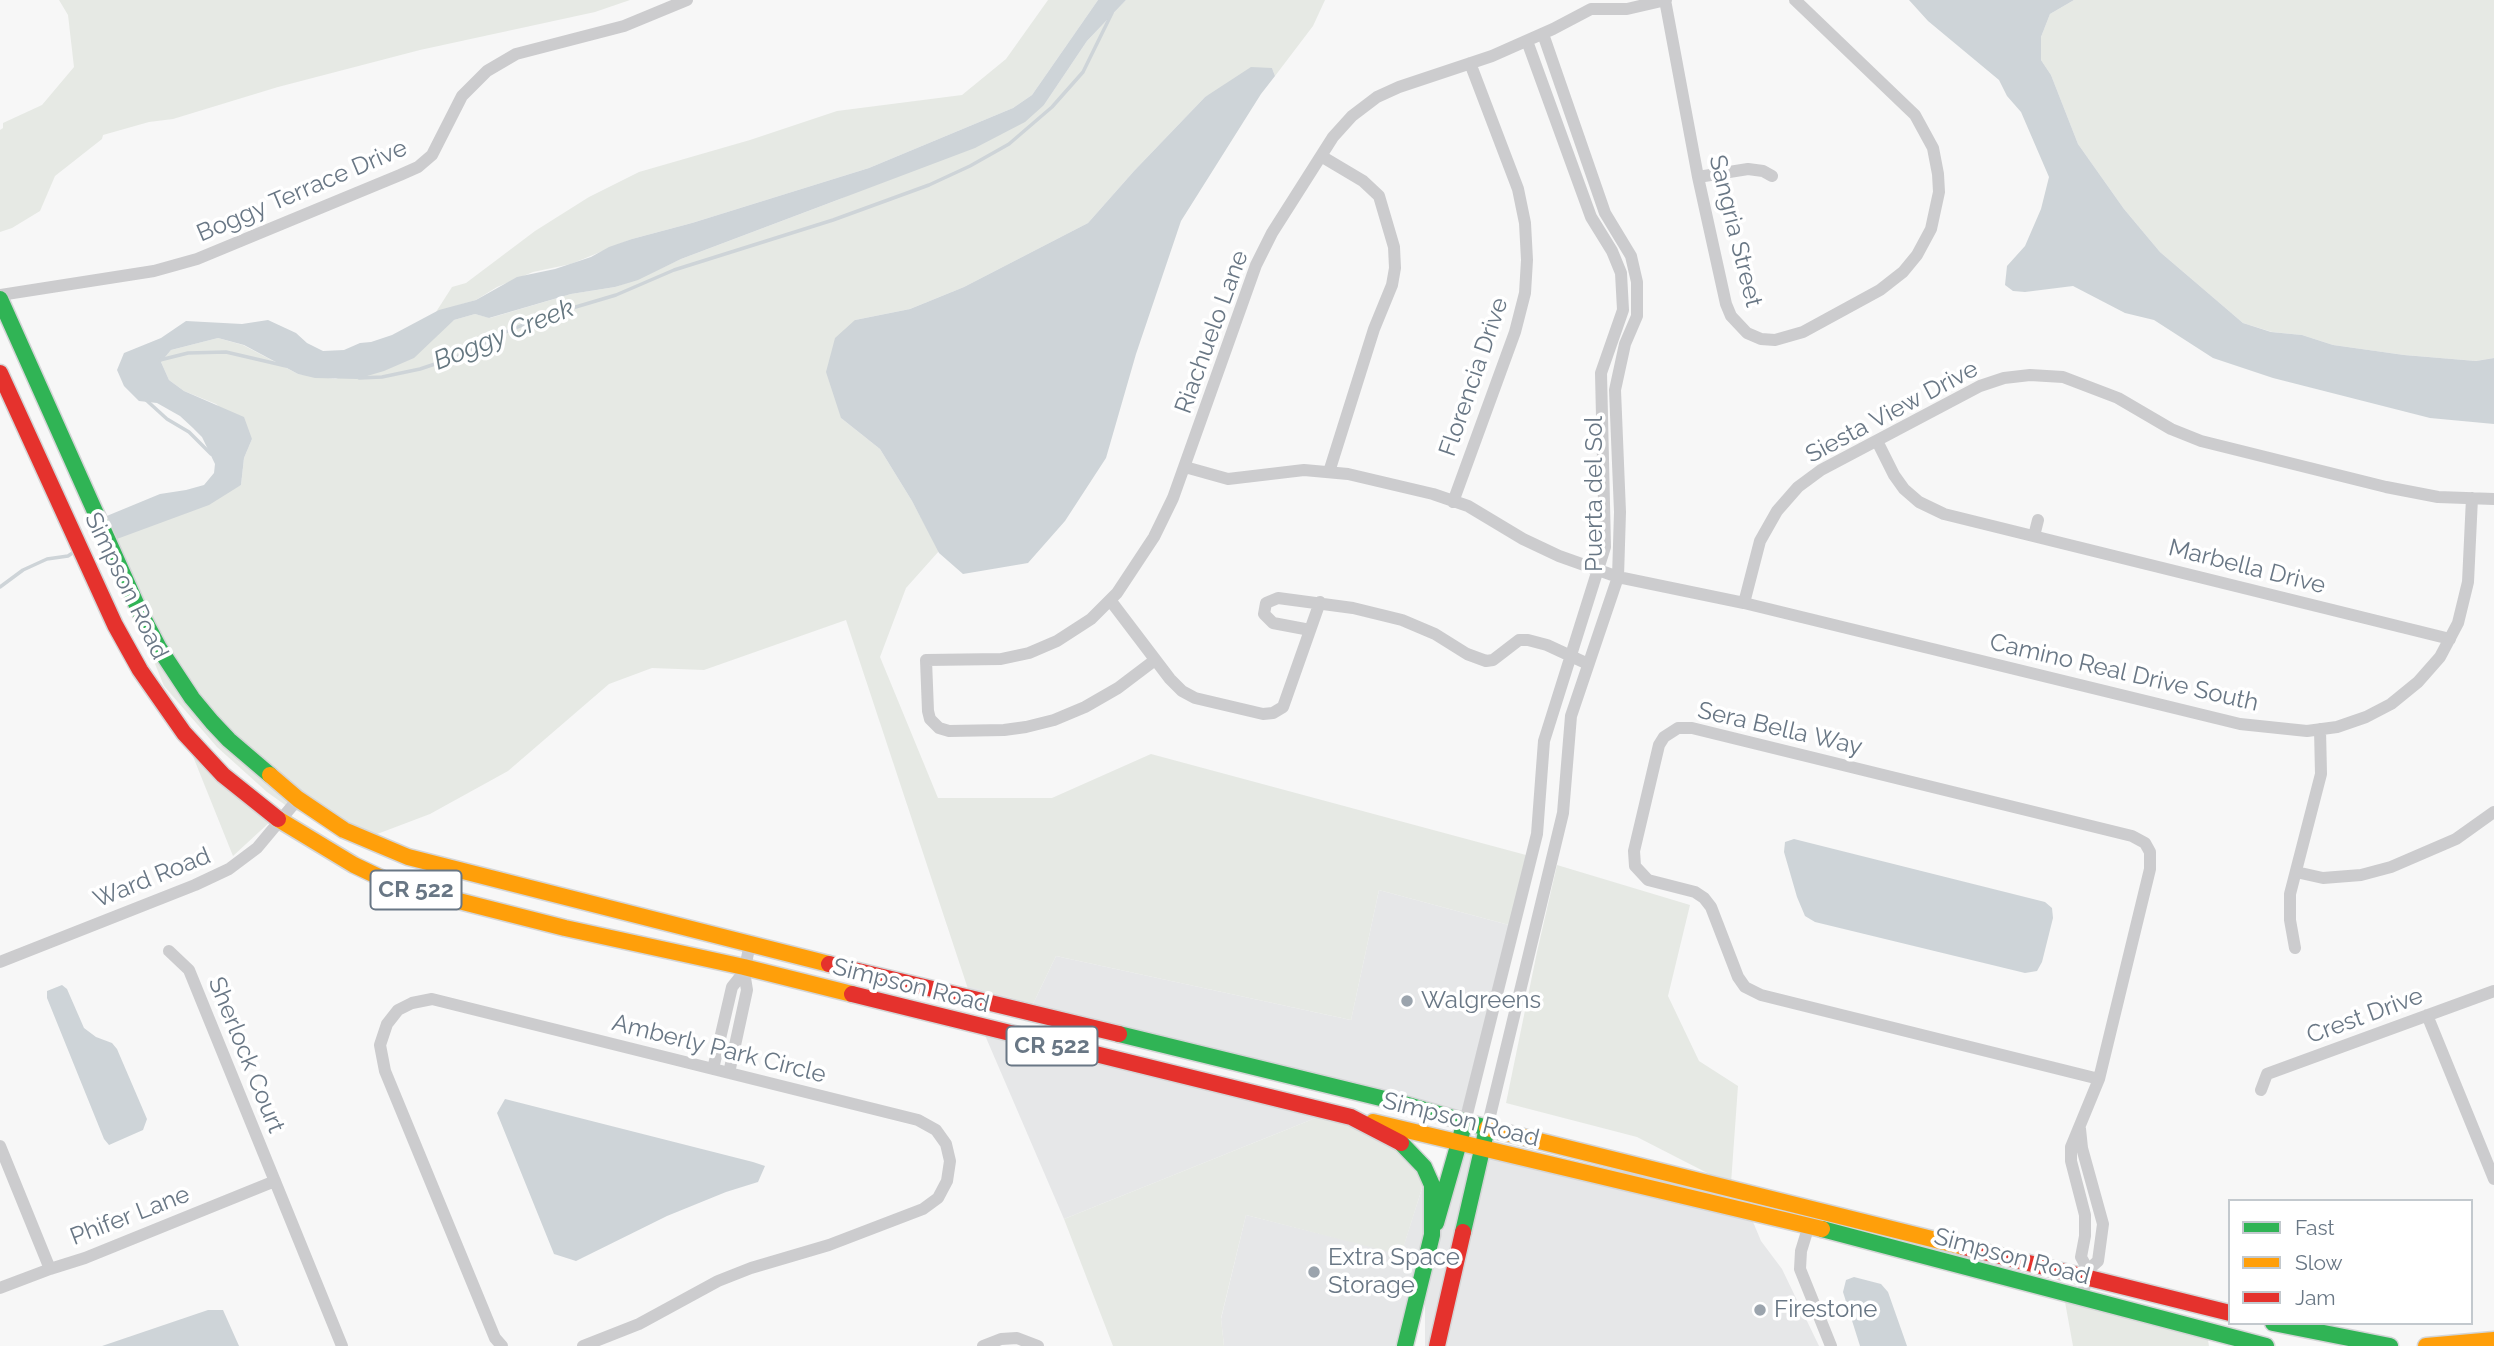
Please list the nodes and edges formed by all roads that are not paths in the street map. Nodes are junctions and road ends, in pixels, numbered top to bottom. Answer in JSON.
{"nodes":[{"id":1,"x":687,"y":0,"type":"edge"},
{"id":2,"x":1666,"y":0,"type":"edge"},
{"id":3,"x":1795,"y":0,"type":"edge"},
{"id":4,"x":1565,"y":21,"type":"joint"},
{"id":5,"x":1543,"y":34,"type":"junction"},
{"id":6,"x":1527,"y":40,"type":"junction"},
{"id":7,"x":1471,"y":63,"type":"junction"},
{"id":8,"x":1321,"y":156,"type":"junction"},
{"id":9,"x":1772,"y":176,"type":"dead end"},
{"id":10,"x":1698,"y":177,"type":"junction"},
{"id":11,"x":0,"y":297,"type":"edge"},
{"id":12,"x":0,"y":373,"type":"edge"},
{"id":13,"x":1877,"y":440,"type":"junction"},
{"id":14,"x":1185,"y":467,"type":"junction"},
{"id":15,"x":1328,"y":472,"type":"junction"},
{"id":16,"x":2472,"y":498,"type":"junction"},
{"id":17,"x":2494,"y":499,"type":"edge"},
{"id":18,"x":1454,"y":502,"type":"junction"},
{"id":19,"x":2038,"y":520,"type":"dead end"},
{"id":20,"x":2034,"y":536,"type":"junction"},
{"id":21,"x":1598,"y":570,"type":"junction"},
{"id":22,"x":1619,"y":577,"type":"junction"},
{"id":23,"x":1110,"y":600,"type":"junction"},
{"id":24,"x":1320,"y":602,"type":"junction"},
{"id":25,"x":1744,"y":603,"type":"junction"},
{"id":26,"x":1310,"y":630,"type":"junction"},
{"id":27,"x":2450,"y":639,"type":"junction"},
{"id":28,"x":1571,"y":656,"type":"junction"},
{"id":29,"x":1155,"y":660,"type":"junction"},
{"id":30,"x":1588,"y":664,"type":"junction"},
{"id":31,"x":2320,"y":729,"type":"junction"},
{"id":32,"x":1540,"y":798,"type":"junction"},
{"id":33,"x":298,"y":799,"type":"junction"},
{"id":34,"x":1564,"y":800,"type":"junction"},
{"id":35,"x":2494,"y":813,"type":"edge"},
{"id":36,"x":280,"y":821,"type":"junction"},
{"id":37,"x":2295,"y":872,"type":"junction"},
{"id":38,"x":750,"y":944,"type":"junction"},
{"id":39,"x":2295,"y":948,"type":"dead end"},
{"id":40,"x":169,"y":951,"type":"dead end"},
{"id":41,"x":0,"y":962,"type":"edge"},
{"id":42,"x":744,"y":970,"type":"junction"},
{"id":43,"x":2494,"y":990,"type":"edge"},
{"id":44,"x":2427,"y":1015,"type":"junction"},
{"id":45,"x":946,"y":1017,"type":"junction"},
{"id":46,"x":1047,"y":1017,"type":"junction"},
{"id":47,"x":713,"y":1069,"type":"junction"},
{"id":48,"x":729,"y":1073,"type":"junction"},
{"id":49,"x":2099,"y":1079,"type":"junction"},
{"id":50,"x":2261,"y":1090,"type":"dead end"},
{"id":51,"x":1351,"y":1117,"type":"junction"},
{"id":52,"x":1465,"y":1122,"type":"junction"},
{"id":53,"x":1487,"y":1128,"type":"junction"},
{"id":54,"x":1459,"y":1143,"type":"junction"},
{"id":55,"x":0,"y":1146,"type":"edge"},
{"id":56,"x":1482,"y":1149,"type":"junction"},
{"id":57,"x":2494,"y":1179,"type":"edge"},
{"id":58,"x":275,"y":1181,"type":"junction"},
{"id":59,"x":1778,"y":1201,"type":"junction"},
{"id":60,"x":1752,"y":1212,"type":"junction"},
{"id":61,"x":1839,"y":1216,"type":"junction"},
{"id":62,"x":1808,"y":1225,"type":"junction"},
{"id":63,"x":1432,"y":1235,"type":"junction"},
{"id":64,"x":50,"y":1269,"type":"junction"},
{"id":65,"x":2087,"y":1274,"type":"junction"},
{"id":66,"x":0,"y":1288,"type":"edge"},
{"id":67,"x":1419,"y":1288,"type":"junction"},
{"id":68,"x":2082,"y":1300,"type":"junction"},
{"id":69,"x":2228,"y":1312,"type":"edge"},
{"id":70,"x":2283,"y":1325,"type":"edge"},
{"id":71,"x":2494,"y":1340,"type":"edge"},
{"id":72,"x":342,"y":1346,"type":"edge"},
{"id":73,"x":502,"y":1346,"type":"edge"},
{"id":74,"x":583,"y":1346,"type":"edge"},
{"id":75,"x":982,"y":1346,"type":"edge"},
{"id":76,"x":1038,"y":1346,"type":"edge"},
{"id":77,"x":1405,"y":1346,"type":"edge"},
{"id":78,"x":1419,"y":1346,"type":"edge"},
{"id":79,"x":1437,"y":1346,"type":"edge"},
{"id":80,"x":1831,"y":1346,"type":"edge"},
{"id":81,"x":2266,"y":1346,"type":"edge"},
{"id":82,"x":2390,"y":1346,"type":"edge"},
{"id":83,"x":2426,"y":1346,"type":"edge"}],
"edges":[{"from":1,"to":11,"type":"street","name":"Boggy Terrace Drive"},
{"from":2,"to":4,"type":"street","name":"Sangria Street"},
{"from":2,"to":10,"type":"street","name":"Sangria Street"},
{"from":3,"to":10,"type":"street","name":"Sangria Street"},
{"from":4,"to":5,"type":"street","name":"Riachuelo Lane"},
{"from":5,"to":6,"type":"street","name":"Riachuelo Lane"},
{"from":5,"to":22,"type":"street","name":"Puerta del Sol"},
{"from":6,"to":7,"type":"street","name":"Riachuelo Lane"},
{"from":6,"to":21,"type":"street","name":"Puerta del Sol"},
{"from":7,"to":8,"type":"street","name":"Riachuelo Lane"},
{"from":7,"to":18,"type":"street","name":"Florencia Drive"},
{"from":8,"to":14,"type":"street","name":"Riachuelo Lane"},
{"from":8,"to":15,"type":"street"},
{"from":9,"to":10,"type":"street"},
{"from":11,"to":33,"type":"main road","name":"Simpson Road","number":"CR 522"},
{"from":12,"to":36,"type":"main road","name":"Simpson Road","number":"CR 522"},
{"from":13,"to":16,"type":"street","name":"Siesta View Drive"},
{"from":13,"to":20,"type":"street","name":"Marbella Drive"},
{"from":13,"to":25,"type":"street","name":"Siesta View Drive"},
{"from":14,"to":15,"type":"street","name":"Camino Real Drive South"},
{"from":14,"to":23,"type":"street","name":"Riachuelo Lane"},
{"from":15,"to":18,"type":"street","name":"Camino Real Drive South"},
{"from":16,"to":17,"type":"street","name":"Siesta View Drive"},
{"from":16,"to":27,"type":"street","name":"Camino Real Drive South"},
{"from":18,"to":21,"type":"street","name":"Camino Real Drive South"},
{"from":19,"to":20,"type":"street"},
{"from":20,"to":27,"type":"street","name":"Marbella Drive"},
{"from":21,"to":22,"type":"street","name":"Camino Real Drive South"},
{"from":21,"to":28,"type":"street","name":"Puerta del Sol"},
{"from":22,"to":25,"type":"street","name":"Camino Real Drive South"},
{"from":22,"to":30,"type":"street","name":"Puerta del Sol"},
{"from":23,"to":29,"type":"street"},
{"from":23,"to":29,"type":"street","name":"Riachuelo Lane"},
{"from":24,"to":26,"type":"street"},
{"from":24,"to":26,"type":"street"},
{"from":24,"to":28,"type":"street"},
{"from":25,"to":31,"type":"street","name":"Camino Real Drive South"},
{"from":26,"to":29,"type":"street"},
{"from":27,"to":31,"type":"street","name":"Camino Real Drive South"},
{"from":28,"to":30,"type":"street"},
{"from":28,"to":32,"type":"street","name":"Puerta del Sol"},
{"from":30,"to":34,"type":"street","name":"Puerta del Sol"},
{"from":31,"to":37,"type":"street"},
{"from":32,"to":34,"type":"street"},
{"from":32,"to":52,"type":"street","name":"Puerta del Sol"},
{"from":33,"to":36,"type":"street","name":"Ward Road"},
{"from":33,"to":38,"type":"main road","name":"Simpson Road","number":"CR 522"},
{"from":34,"to":53,"type":"street","name":"Puerta del Sol"},
{"from":35,"to":37,"type":"street"},
{"from":36,"to":41,"type":"street","name":"Ward Road"},
{"from":36,"to":42,"type":"main road","name":"Simpson Road","number":"CR 522"},
{"from":37,"to":39,"type":"street"},
{"from":38,"to":42,"type":"street"},
{"from":38,"to":46,"type":"main road","name":"Simpson Road","number":"CR 522"},
{"from":40,"to":58,"type":"street","name":"Sherlock Court"},
{"from":42,"to":45,"type":"main road","name":"Simpson Road","number":"CR 522"},
{"from":42,"to":47,"type":"street"},
{"from":42,"to":48,"type":"street"},
{"from":43,"to":44,"type":"street","name":"Crest Drive"},
{"from":44,"to":50,"type":"street","name":"Crest Drive"},
{"from":44,"to":57,"type":"street"},
{"from":45,"to":46,"type":"main road"},
{"from":45,"to":51,"type":"main road","name":"Simpson Road","number":"CR 522"},
{"from":46,"to":52,"type":"main road","name":"Simpson Road","number":"CR 522"},
{"from":47,"to":48,"type":"street","name":"Amberly Park Circle"},
{"from":47,"to":73,"type":"street","name":"Amberly Park Circle"},
{"from":48,"to":74,"type":"street","name":"Amberly Park Circle"},
{"from":49,"to":49,"type":"street","name":"Sera Bella Way"},
{"from":49,"to":65,"type":"street","name":"Sera Bella Way"},
{"from":51,"to":54,"type":"main road","name":"Simpson Road"},
{"from":51,"to":63,"type":"main road","number":"CR 522"},
{"from":52,"to":53,"type":"main road","name":"Simpson Road","number":"CR 522"},
{"from":52,"to":54,"type":"main road"},
{"from":53,"to":56,"type":"main road"},
{"from":53,"to":59,"type":"main road","name":"Simpson Road"},
{"from":54,"to":56,"type":"main road","name":"Simpson Road"},
{"from":54,"to":63,"type":"main road"},
{"from":55,"to":64,"type":"street"},
{"from":56,"to":60,"type":"main road","name":"Simpson Road"},
{"from":56,"to":79,"type":"main road"},
{"from":58,"to":64,"type":"street","name":"Phifer Lane"},
{"from":58,"to":72,"type":"street","name":"Sherlock Court"},
{"from":59,"to":60,"type":"main road"},
{"from":59,"to":61,"type":"main road","name":"Simpson Road"},
{"from":60,"to":62,"type":"main road","name":"Simpson Road"},
{"from":61,"to":62,"type":"main road"},
{"from":61,"to":65,"type":"main road","name":"Simpson Road"},
{"from":62,"to":68,"type":"main road","name":"Simpson Road"},
{"from":62,"to":80,"type":"street"},
{"from":63,"to":67,"type":"main road","number":"CR 522"},
{"from":64,"to":66,"type":"street","name":"Phifer Lane"},
{"from":65,"to":68,"type":"street","name":"Sera Bella Way"},
{"from":65,"to":69,"type":"main road","name":"Simpson Road"},
{"from":67,"to":77,"type":"main road","number":"CR 522"},
{"from":67,"to":78,"type":"main road"},
{"from":68,"to":81,"type":"main road","name":"Simpson Road"},
{"from":70,"to":82,"type":"main road"},
{"from":71,"to":83,"type":"main road"},
{"from":75,"to":76,"type":"street"}]}
